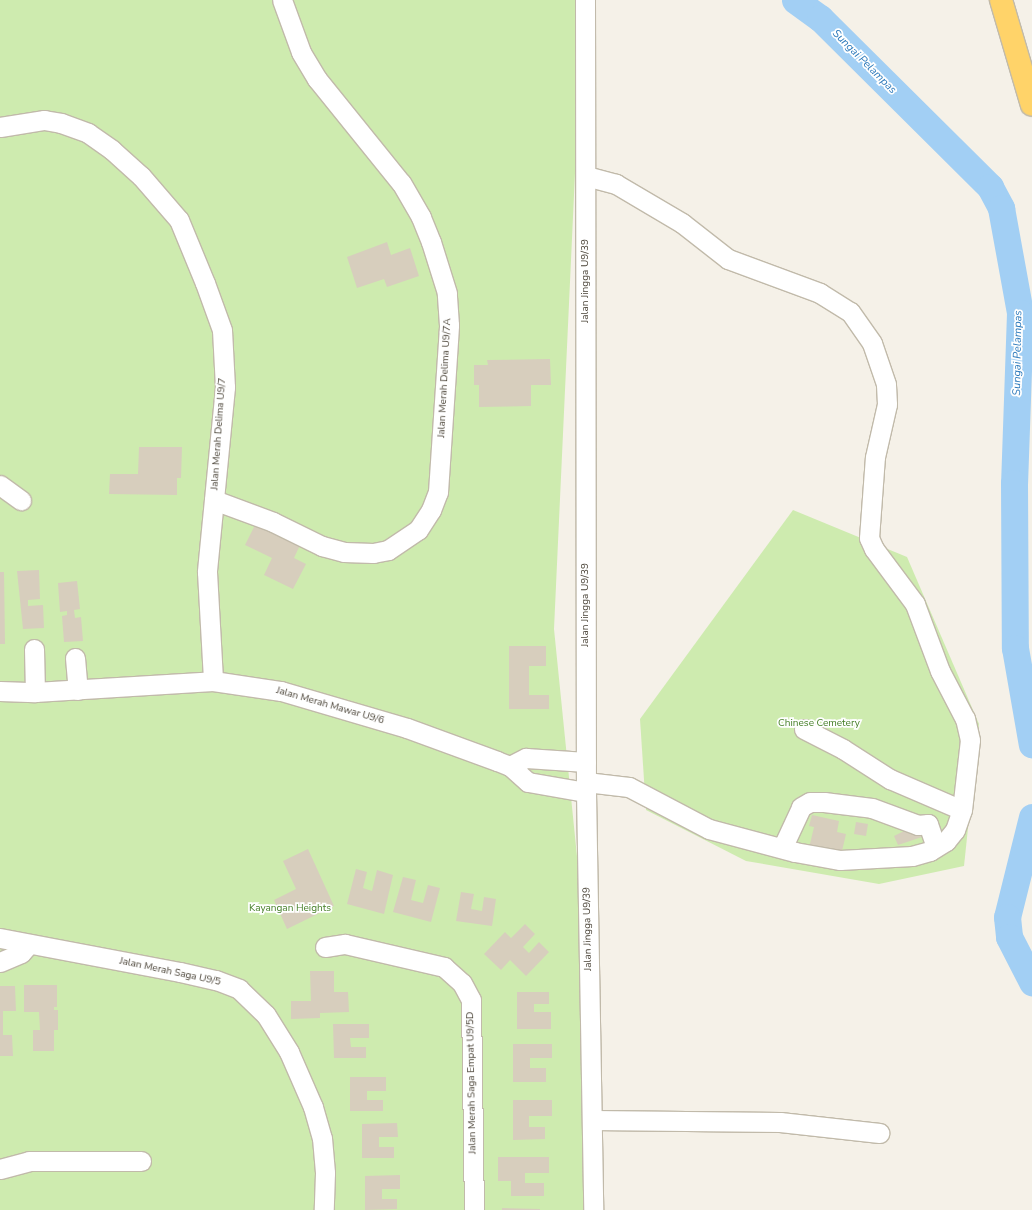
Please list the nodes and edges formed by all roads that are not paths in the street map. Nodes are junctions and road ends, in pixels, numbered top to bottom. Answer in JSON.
{"nodes":[{"id":1,"x":282,"y":0,"type":"edge"},
{"id":2,"x":585,"y":0,"type":"edge"},
{"id":3,"x":1001,"y":0,"type":"edge"},
{"id":4,"x":1032,"y":105,"type":"edge"},
{"id":5,"x":0,"y":127,"type":"edge"},
{"id":6,"x":586,"y":176,"type":"junction"},
{"id":7,"x":0,"y":485,"type":"edge"},
{"id":8,"x":21,"y":500,"type":"dead end"},
{"id":9,"x":214,"y":500,"type":"junction"},
{"id":10,"x":34,"y":649,"type":"dead end"},
{"id":11,"x":75,"y":658,"type":"dead end"},
{"id":12,"x":213,"y":680,"type":"junction"},
{"id":13,"x":78,"y":690,"type":"junction"},
{"id":14,"x":0,"y":691,"type":"edge"},
{"id":15,"x":35,"y":692,"type":"junction"},
{"id":16,"x":804,"y":728,"type":"dead end"},
{"id":17,"x":586,"y":762,"type":"junction"},
{"id":18,"x":510,"y":766,"type":"junction"},
{"id":19,"x":586,"y":787,"type":"junction"},
{"id":20,"x":962,"y":810,"type":"junction"},
{"id":21,"x":936,"y":847,"type":"junction"},
{"id":22,"x":785,"y":849,"type":"junction"},
{"id":23,"x":0,"y":938,"type":"edge"},
{"id":24,"x":29,"y":944,"type":"junction"},
{"id":25,"x":325,"y":947,"type":"dead end"},
{"id":26,"x":0,"y":962,"type":"edge"},
{"id":27,"x":592,"y":1120,"type":"junction"},
{"id":28,"x":879,"y":1133,"type":"dead end"},
{"id":29,"x":141,"y":1161,"type":"dead end"},
{"id":30,"x":0,"y":1170,"type":"edge"},
{"id":31,"x":324,"y":1210,"type":"edge"},
{"id":32,"x":474,"y":1210,"type":"edge"},
{"id":33,"x":593,"y":1210,"type":"edge"}],
"edges":[{"from":1,"to":9,"type":"street","name":"Jalan Merah Delima U9/7A"},
{"from":2,"to":6,"type":"street","name":"Jalan Jingga U9/39"},
{"from":3,"to":4,"type":"highway"},
{"from":5,"to":9,"type":"street","name":"Jalan Merah Delima U9/7"},
{"from":6,"to":17,"type":"street","name":"Jalan Jingga U9/39"},
{"from":6,"to":20,"type":"street"},
{"from":7,"to":8,"type":"street"},
{"from":9,"to":12,"type":"street","name":"Jalan Merah Delima U9/7"},
{"from":10,"to":15,"type":"street"},
{"from":11,"to":13,"type":"street"},
{"from":12,"to":13,"type":"street","name":"Jalan Merah Mawar U9/6"},
{"from":12,"to":18,"type":"street","name":"Jalan Merah Mawar U9/6"},
{"from":13,"to":15,"type":"street","name":"Jalan Merah Mawar U9/6"},
{"from":14,"to":15,"type":"street","name":"Jalan Merah Mawar U9/6"},
{"from":16,"to":20,"type":"street"},
{"from":17,"to":18,"type":"street"},
{"from":17,"to":19,"type":"street","name":"Jalan Jingga U9/39"},
{"from":18,"to":19,"type":"street"},
{"from":19,"to":22,"type":"street"},
{"from":19,"to":27,"type":"street","name":"Jalan Jingga U9/39"},
{"from":20,"to":21,"type":"street"},
{"from":21,"to":22,"type":"street"},
{"from":21,"to":22,"type":"street"},
{"from":23,"to":24,"type":"street","name":"Jalan Merah Saga U9/5"},
{"from":24,"to":26,"type":"street"},
{"from":24,"to":31,"type":"street","name":"Jalan Merah Saga U9/5"},
{"from":25,"to":32,"type":"street","name":"Jalan Merah Saga Empat U9/5D"},
{"from":27,"to":28,"type":"street"},
{"from":27,"to":33,"type":"street","name":"Jalan Jingga U9/39"},
{"from":29,"to":30,"type":"street"}]}
